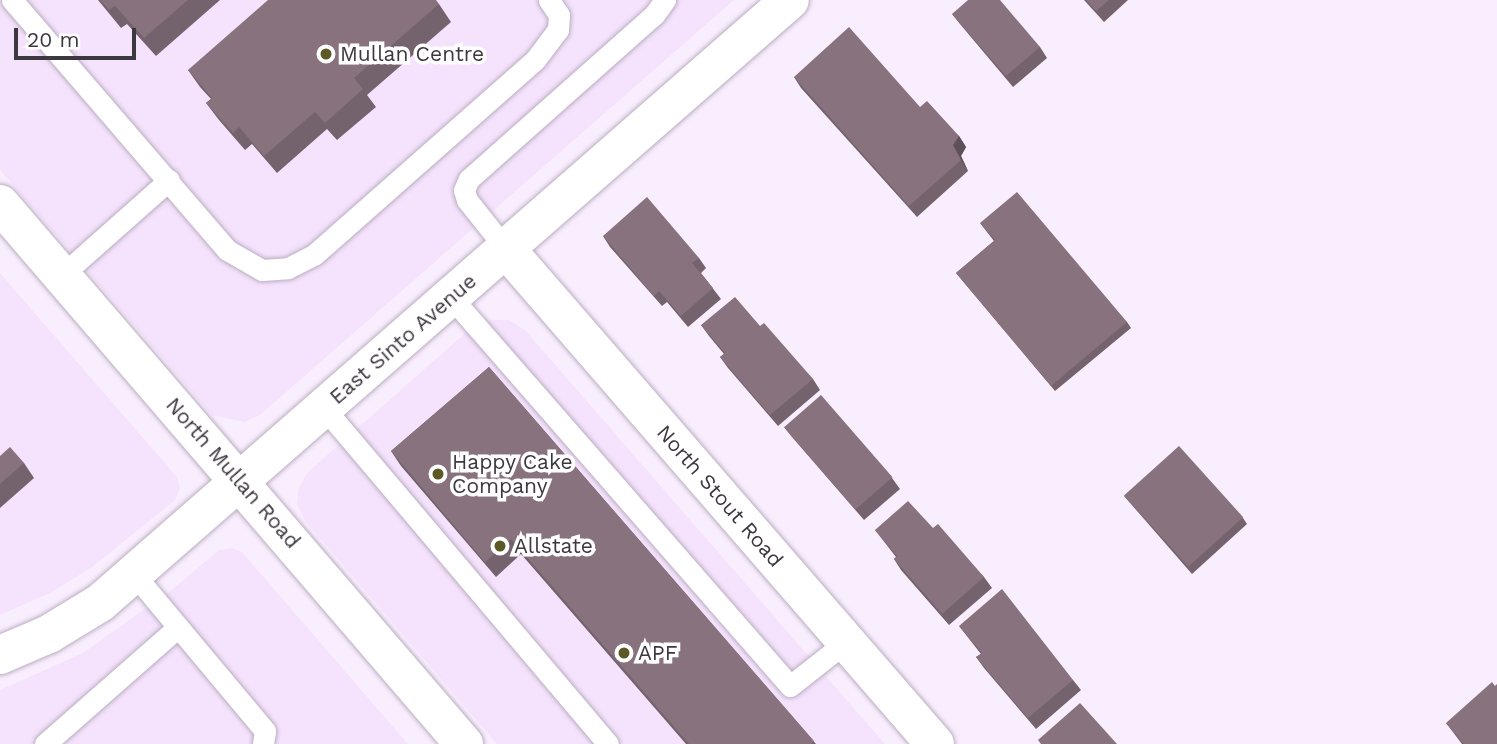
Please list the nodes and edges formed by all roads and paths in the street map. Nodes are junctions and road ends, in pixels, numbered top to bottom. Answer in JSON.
{"nodes":[{"id":1,"x":12,"y":0,"type":"edge"},
{"id":2,"x":549,"y":0,"type":"edge"},
{"id":3,"x":665,"y":0,"type":"edge"},
{"id":4,"x":790,"y":0,"type":"edge"},
{"id":5,"x":169,"y":180,"type":"junction"},
{"id":6,"x":0,"y":204,"type":"edge"},
{"id":7,"x":506,"y":248,"type":"junction"},
{"id":8,"x":62,"y":275,"type":"junction"},
{"id":9,"x":450,"y":296,"type":"junction"},
{"id":10,"x":324,"y":408,"type":"junction"},
{"id":11,"x":241,"y":482,"type":"junction"},
{"id":12,"x":133,"y":573,"type":"junction"},
{"id":13,"x":178,"y":627,"type":"junction"},
{"id":14,"x":846,"y":642,"type":"junction"},
{"id":15,"x":0,"y":655,"type":"edge"},
{"id":16,"x":45,"y":744,"type":"edge"},
{"id":17,"x":263,"y":744,"type":"edge"},
{"id":18,"x":464,"y":744,"type":"edge"},
{"id":19,"x":608,"y":744,"type":"edge"},
{"id":20,"x":935,"y":744,"type":"edge"}],
"edges":[{"from":1,"to":5,"type":"lane"},
{"from":2,"to":5,"type":"lane"},
{"from":3,"to":7,"type":"lane"},
{"from":4,"to":7,"type":"street","name":"East Sinto Avenue"},
{"from":5,"to":8,"type":"lane"},
{"from":6,"to":8,"type":"street","name":"North Mullan Road"},
{"from":7,"to":9,"type":"street","name":"East Sinto Avenue"},
{"from":7,"to":14,"type":"street","name":"North Stout Road"},
{"from":8,"to":11,"type":"street","name":"North Mullan Road"},
{"from":9,"to":10,"type":"street","name":"East Sinto Avenue"},
{"from":9,"to":14,"type":"lane"},
{"from":10,"to":11,"type":"street","name":"East Sinto Avenue"},
{"from":10,"to":19,"type":"lane"},
{"from":11,"to":12,"type":"street","name":"East Sinto Avenue"},
{"from":11,"to":18,"type":"street","name":"North Mullan Road"},
{"from":12,"to":13,"type":"lane"},
{"from":12,"to":15,"type":"street","name":"East Sinto Avenue"},
{"from":13,"to":16,"type":"lane"},
{"from":13,"to":17,"type":"lane"},
{"from":14,"to":20,"type":"street","name":"North Stout Road"}]}
